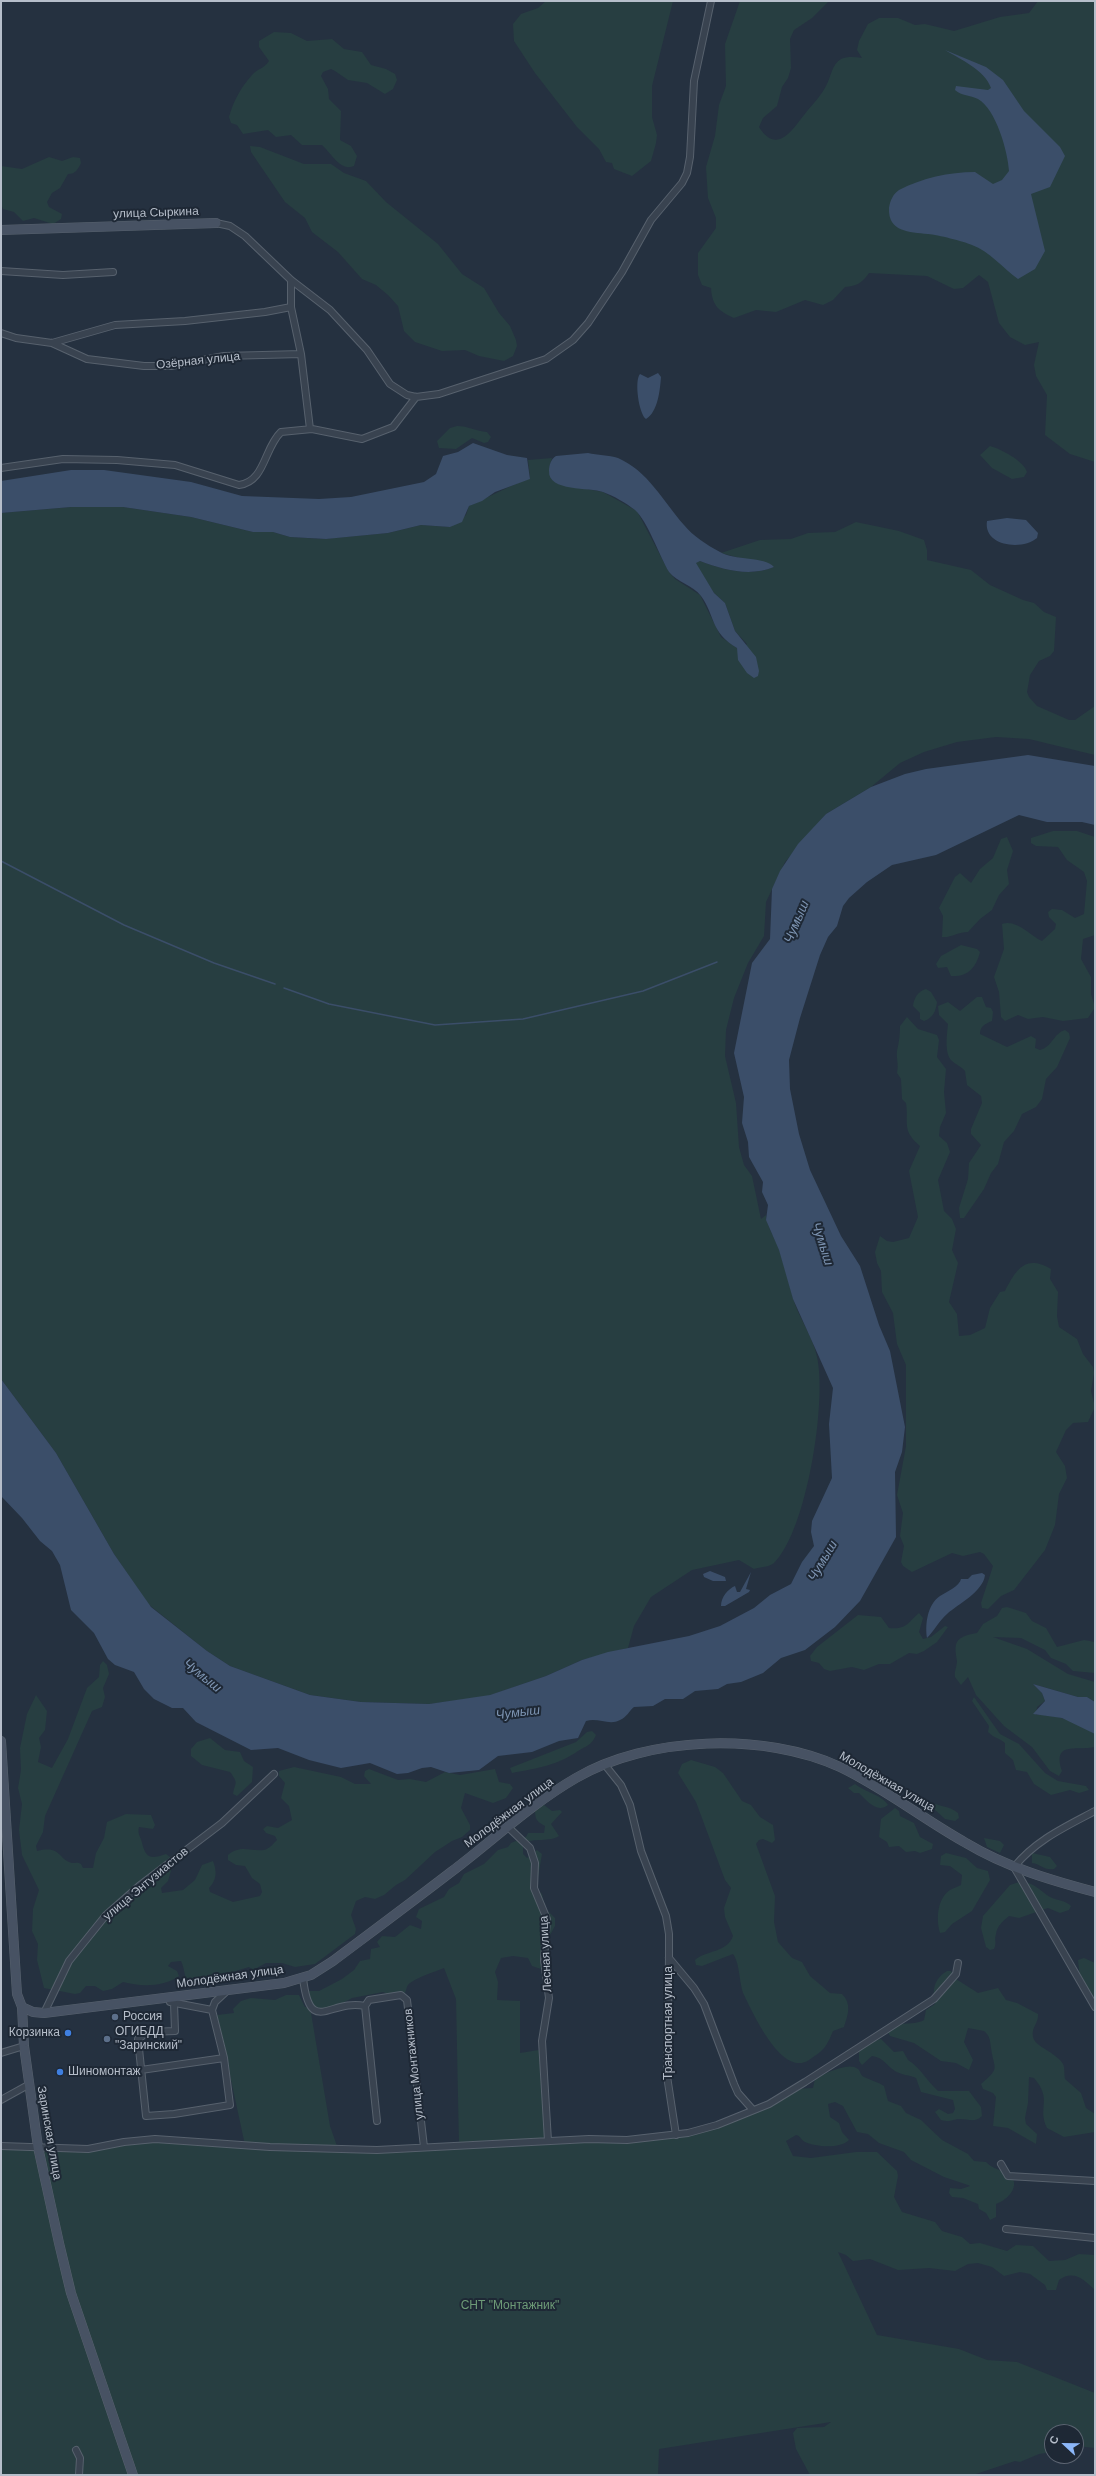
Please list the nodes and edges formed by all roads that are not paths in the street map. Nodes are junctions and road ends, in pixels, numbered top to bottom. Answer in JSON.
{"nodes":[{"id":1,"x":711,"y":1,"type":"edge"},
{"id":2,"x":216,"y":223,"type":"joint"},
{"id":3,"x":1,"y":230,"type":"edge"},
{"id":4,"x":1,"y":272,"type":"edge"},
{"id":5,"x":113,"y":272,"type":"dead end"},
{"id":6,"x":291,"y":280,"type":"junction"},
{"id":7,"x":291,"y":307,"type":"junction"},
{"id":8,"x":1,"y":333,"type":"edge"},
{"id":9,"x":52,"y":343,"type":"junction"},
{"id":10,"x":301,"y":354,"type":"junction"},
{"id":11,"x":416,"y":397,"type":"junction"},
{"id":12,"x":310,"y":429,"type":"junction"},
{"id":13,"x":1,"y":468,"type":"edge"},
{"id":14,"x":1,"y":1741,"type":"edge"},
{"id":15,"x":605,"y":1765,"type":"junction"},
{"id":16,"x":274,"y":1774,"type":"dead end"},
{"id":17,"x":2,"y":1783,"type":"edge"},
{"id":18,"x":1095,"y":1811,"type":"edge"},
{"id":19,"x":508,"y":1827,"type":"junction"},
{"id":20,"x":1014,"y":1867,"type":"junction"},
{"id":21,"x":1095,"y":1892,"type":"edge"},
{"id":22,"x":669,"y":1958,"type":"junction"},
{"id":23,"x":958,"y":1963,"type":"dead end"},
{"id":24,"x":303,"y":1978,"type":"junction"},
{"id":25,"x":228,"y":1989,"type":"junction"},
{"id":26,"x":159,"y":1999,"type":"junction"},
{"id":27,"x":174,"y":2003,"type":"junction"},
{"id":28,"x":365,"y":2006,"type":"junction"},
{"id":29,"x":22,"y":2007,"type":"junction"},
{"id":30,"x":1095,"y":2007,"type":"edge"},
{"id":31,"x":212,"y":2010,"type":"junction"},
{"id":32,"x":44,"y":2013,"type":"junction"},
{"id":33,"x":24,"y":2046,"type":"junction"},
{"id":34,"x":1,"y":2053,"type":"edge"},
{"id":35,"x":224,"y":2058,"type":"junction"},
{"id":36,"x":141,"y":2070,"type":"junction"},
{"id":37,"x":28,"y":2085,"type":"junction"},
{"id":38,"x":1,"y":2100,"type":"edge"},
{"id":39,"x":753,"y":2110,"type":"junction"},
{"id":40,"x":377,"y":2121,"type":"dead end"},
{"id":41,"x":676,"y":2135,"type":"junction"},
{"id":42,"x":548,"y":2141,"type":"junction"},
{"id":43,"x":1,"y":2146,"type":"edge"},
{"id":44,"x":38,"y":2147,"type":"junction"},
{"id":45,"x":424,"y":2147,"type":"junction"},
{"id":46,"x":1000,"y":2164,"type":"dead end"},
{"id":47,"x":1095,"y":2181,"type":"edge"},
{"id":48,"x":1006,"y":2229,"type":"dead end"},
{"id":49,"x":1095,"y":2238,"type":"edge"},
{"id":50,"x":76,"y":2450,"type":"dead end"},
{"id":51,"x":79,"y":2475,"type":"edge"},
{"id":52,"x":133,"y":2475,"type":"edge"}],
"edges":[{"from":1,"to":11,"type":"street"},
{"from":2,"to":3,"type":"street","name":"улица Сыркина"},
{"from":2,"to":6,"type":"street","name":"улица Сыркина"},
{"from":4,"to":5,"type":"street"},
{"from":6,"to":7,"type":"street"},
{"from":6,"to":11,"type":"street","name":"улица Сыркина"},
{"from":7,"to":9,"type":"street","name":"Озёрная улица"},
{"from":7,"to":10,"type":"street"},
{"from":8,"to":9,"type":"street","name":"Озёрная улица"},
{"from":9,"to":10,"type":"street","name":"Озёрная улица"},
{"from":10,"to":12,"type":"street"},
{"from":11,"to":12,"type":"street"},
{"from":12,"to":13,"type":"street"},
{"from":14,"to":17,"type":"street","name":"Заринская улица"},
{"from":15,"to":19,"type":"street","name":"Молодёжная улица"},
{"from":15,"to":20,"type":"street","name":"Молодёжная улица"},
{"from":15,"to":22,"type":"street","name":"Транспортная улица"},
{"from":16,"to":32,"type":"street","name":"улица Энтузиастов"},
{"from":17,"to":29,"type":"street","name":"Заринская улица"},
{"from":18,"to":20,"type":"street"},
{"from":19,"to":24,"type":"street","name":"Молодёжная улица"},
{"from":19,"to":42,"type":"street","name":"Лесная улица"},
{"from":20,"to":21,"type":"street","name":"Молодёжная улица"},
{"from":20,"to":30,"type":"street"},
{"from":22,"to":39,"type":"street","name":"Транспортная улица"},
{"from":22,"to":41,"type":"street","name":"Транспортная улица"},
{"from":23,"to":39,"type":"street"},
{"from":24,"to":25,"type":"street","name":"Молодёжная улица"},
{"from":24,"to":28,"type":"street"},
{"from":25,"to":26,"type":"street","name":"Молодёжная улица"},
{"from":25,"to":31,"type":"street"},
{"from":26,"to":27,"type":"street"},
{"from":26,"to":32,"type":"street","name":"Молодёжная улица"},
{"from":27,"to":31,"type":"street"},
{"from":27,"to":36,"type":"street"},
{"from":28,"to":40,"type":"street"},
{"from":28,"to":45,"type":"street","name":"улица Монтажников"},
{"from":29,"to":32,"type":"street","name":"Молодёжная улица"},
{"from":29,"to":33,"type":"street","name":"Заринская улица"},
{"from":31,"to":35,"type":"street"},
{"from":33,"to":34,"type":"street"},
{"from":33,"to":37,"type":"street","name":"Заринская улица"},
{"from":35,"to":36,"type":"street"},
{"from":35,"to":36,"type":"street"},
{"from":37,"to":38,"type":"street"},
{"from":37,"to":44,"type":"street","name":"Заринская улица"},
{"from":39,"to":41,"type":"street"},
{"from":41,"to":42,"type":"street"},
{"from":42,"to":45,"type":"street"},
{"from":43,"to":44,"type":"street"},
{"from":44,"to":45,"type":"street"},
{"from":44,"to":52,"type":"street","name":"Заринская улица"},
{"from":46,"to":47,"type":"street"},
{"from":48,"to":49,"type":"street"},
{"from":50,"to":51,"type":"street"}]}
